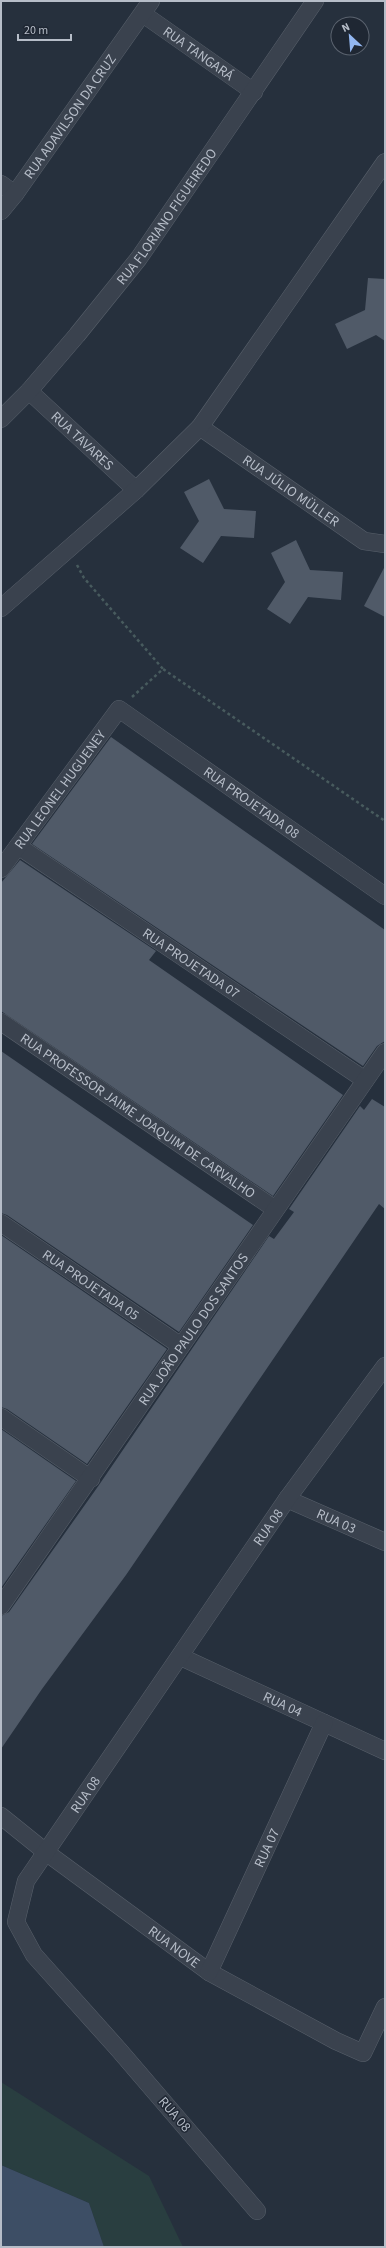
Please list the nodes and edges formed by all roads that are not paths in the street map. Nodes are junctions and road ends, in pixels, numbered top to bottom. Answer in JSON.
{"nodes":[{"id":1,"x":315,"y":1,"type":"edge"},
{"id":2,"x":147,"y":7,"type":"edge"},
{"id":3,"x":254,"y":92,"type":"junction"},
{"id":4,"x":385,"y":162,"type":"edge"},
{"id":5,"x":1,"y":184,"type":"edge"},
{"id":6,"x":15,"y":194,"type":"junction"},
{"id":7,"x":1,"y":211,"type":"edge"},
{"id":8,"x":29,"y":391,"type":"junction"},
{"id":9,"x":1,"y":419,"type":"edge"},
{"id":10,"x":200,"y":427,"type":"junction"},
{"id":11,"x":136,"y":490,"type":"junction"},
{"id":12,"x":385,"y":544,"type":"edge"},
{"id":13,"x":1,"y":608,"type":"edge"},
{"id":14,"x":118,"y":709,"type":"joint"},
{"id":15,"x":18,"y":846,"type":"junction"},
{"id":16,"x":1,"y":869,"type":"edge"},
{"id":17,"x":385,"y":896,"type":"edge"},
{"id":18,"x":1,"y":1022,"type":"edge"},
{"id":19,"x":385,"y":1052,"type":"edge"},
{"id":20,"x":375,"y":1069,"type":"edge"},
{"id":21,"x":275,"y":1209,"type":"junction"},
{"id":22,"x":1,"y":1223,"type":"edge"},
{"id":23,"x":181,"y":1346,"type":"junction"},
{"id":24,"x":385,"y":1366,"type":"edge"},
{"id":25,"x":1,"y":1417,"type":"edge"},
{"id":26,"x":91,"y":1479,"type":"junction"},
{"id":27,"x":287,"y":1499,"type":"junction"},
{"id":28,"x":385,"y":1542,"type":"edge"},
{"id":29,"x":1,"y":1606,"type":"edge"},
{"id":30,"x":181,"y":1657,"type":"junction"},
{"id":31,"x":324,"y":1723,"type":"junction"},
{"id":32,"x":385,"y":1752,"type":"edge"},
{"id":33,"x":1,"y":1816,"type":"edge"},
{"id":34,"x":47,"y":1853,"type":"junction"},
{"id":35,"x":209,"y":1972,"type":"junction"},
{"id":36,"x":385,"y":2008,"type":"edge"},
{"id":37,"x":257,"y":2212,"type":"dead end"}],
"edges":[{"from":1,"to":3,"type":"street","name":"RUA FLORIANO FIGUEIREDO"},
{"from":2,"to":3,"type":"street","name":"RUA TANGARÁ"},
{"from":2,"to":6,"type":"street","name":"RUA ADAVILSON DA CRUZ"},
{"from":3,"to":8,"type":"street","name":"RUA FLORIANO FIGUEIREDO"},
{"from":4,"to":10,"type":"street"},
{"from":5,"to":6,"type":"street"},
{"from":6,"to":7,"type":"street","name":"RUA ADAVILSON DA CRUZ"},
{"from":8,"to":9,"type":"street","name":"RUA FLORIANO FIGUEIREDO"},
{"from":8,"to":11,"type":"street","name":"RUA TAVARES"},
{"from":10,"to":11,"type":"street"},
{"from":10,"to":12,"type":"street","name":"RUA JÚLIO MÜLLER"},
{"from":11,"to":13,"type":"street"},
{"from":14,"to":15,"type":"street","name":"RUA LEONEL HUGUENEY"},
{"from":14,"to":17,"type":"street","name":"RUA PROJETADA 08"},
{"from":15,"to":16,"type":"street","name":"RUA LEONEL HUGUENEY"},
{"from":15,"to":20,"type":"street","name":"RUA PROJETADA 07"},
{"from":18,"to":21,"type":"street","name":"RUA PROFESSOR JAIME JOAQUIM DE CARVALHO"},
{"from":19,"to":20,"type":"street","name":"RUA JOÃO PAULO DOS SANTOS"},
{"from":20,"to":21,"type":"street","name":"RUA JOÃO PAULO DOS SANTOS"},
{"from":21,"to":23,"type":"street","name":"RUA JOÃO PAULO DOS SANTOS"},
{"from":22,"to":23,"type":"street","name":"RUA PROJETADA 05"},
{"from":23,"to":26,"type":"street","name":"RUA JOÃO PAULO DOS SANTOS"},
{"from":24,"to":27,"type":"street","name":"RUA 08"},
{"from":25,"to":26,"type":"street"},
{"from":26,"to":29,"type":"street","name":"RUA JOÃO PAULO DOS SANTOS"},
{"from":27,"to":28,"type":"street","name":"RUA 03"},
{"from":27,"to":30,"type":"street","name":"RUA 08"},
{"from":30,"to":31,"type":"street","name":"RUA 04"},
{"from":30,"to":34,"type":"street","name":"RUA 08"},
{"from":31,"to":32,"type":"street","name":"RUA 04"},
{"from":31,"to":35,"type":"street","name":"RUA 07"},
{"from":33,"to":34,"type":"street","name":"RUA NOVE"},
{"from":34,"to":35,"type":"street","name":"RUA NOVE"},
{"from":34,"to":37,"type":"street","name":"RUA 08"},
{"from":35,"to":36,"type":"street","name":"RUA NOVE"}]}
